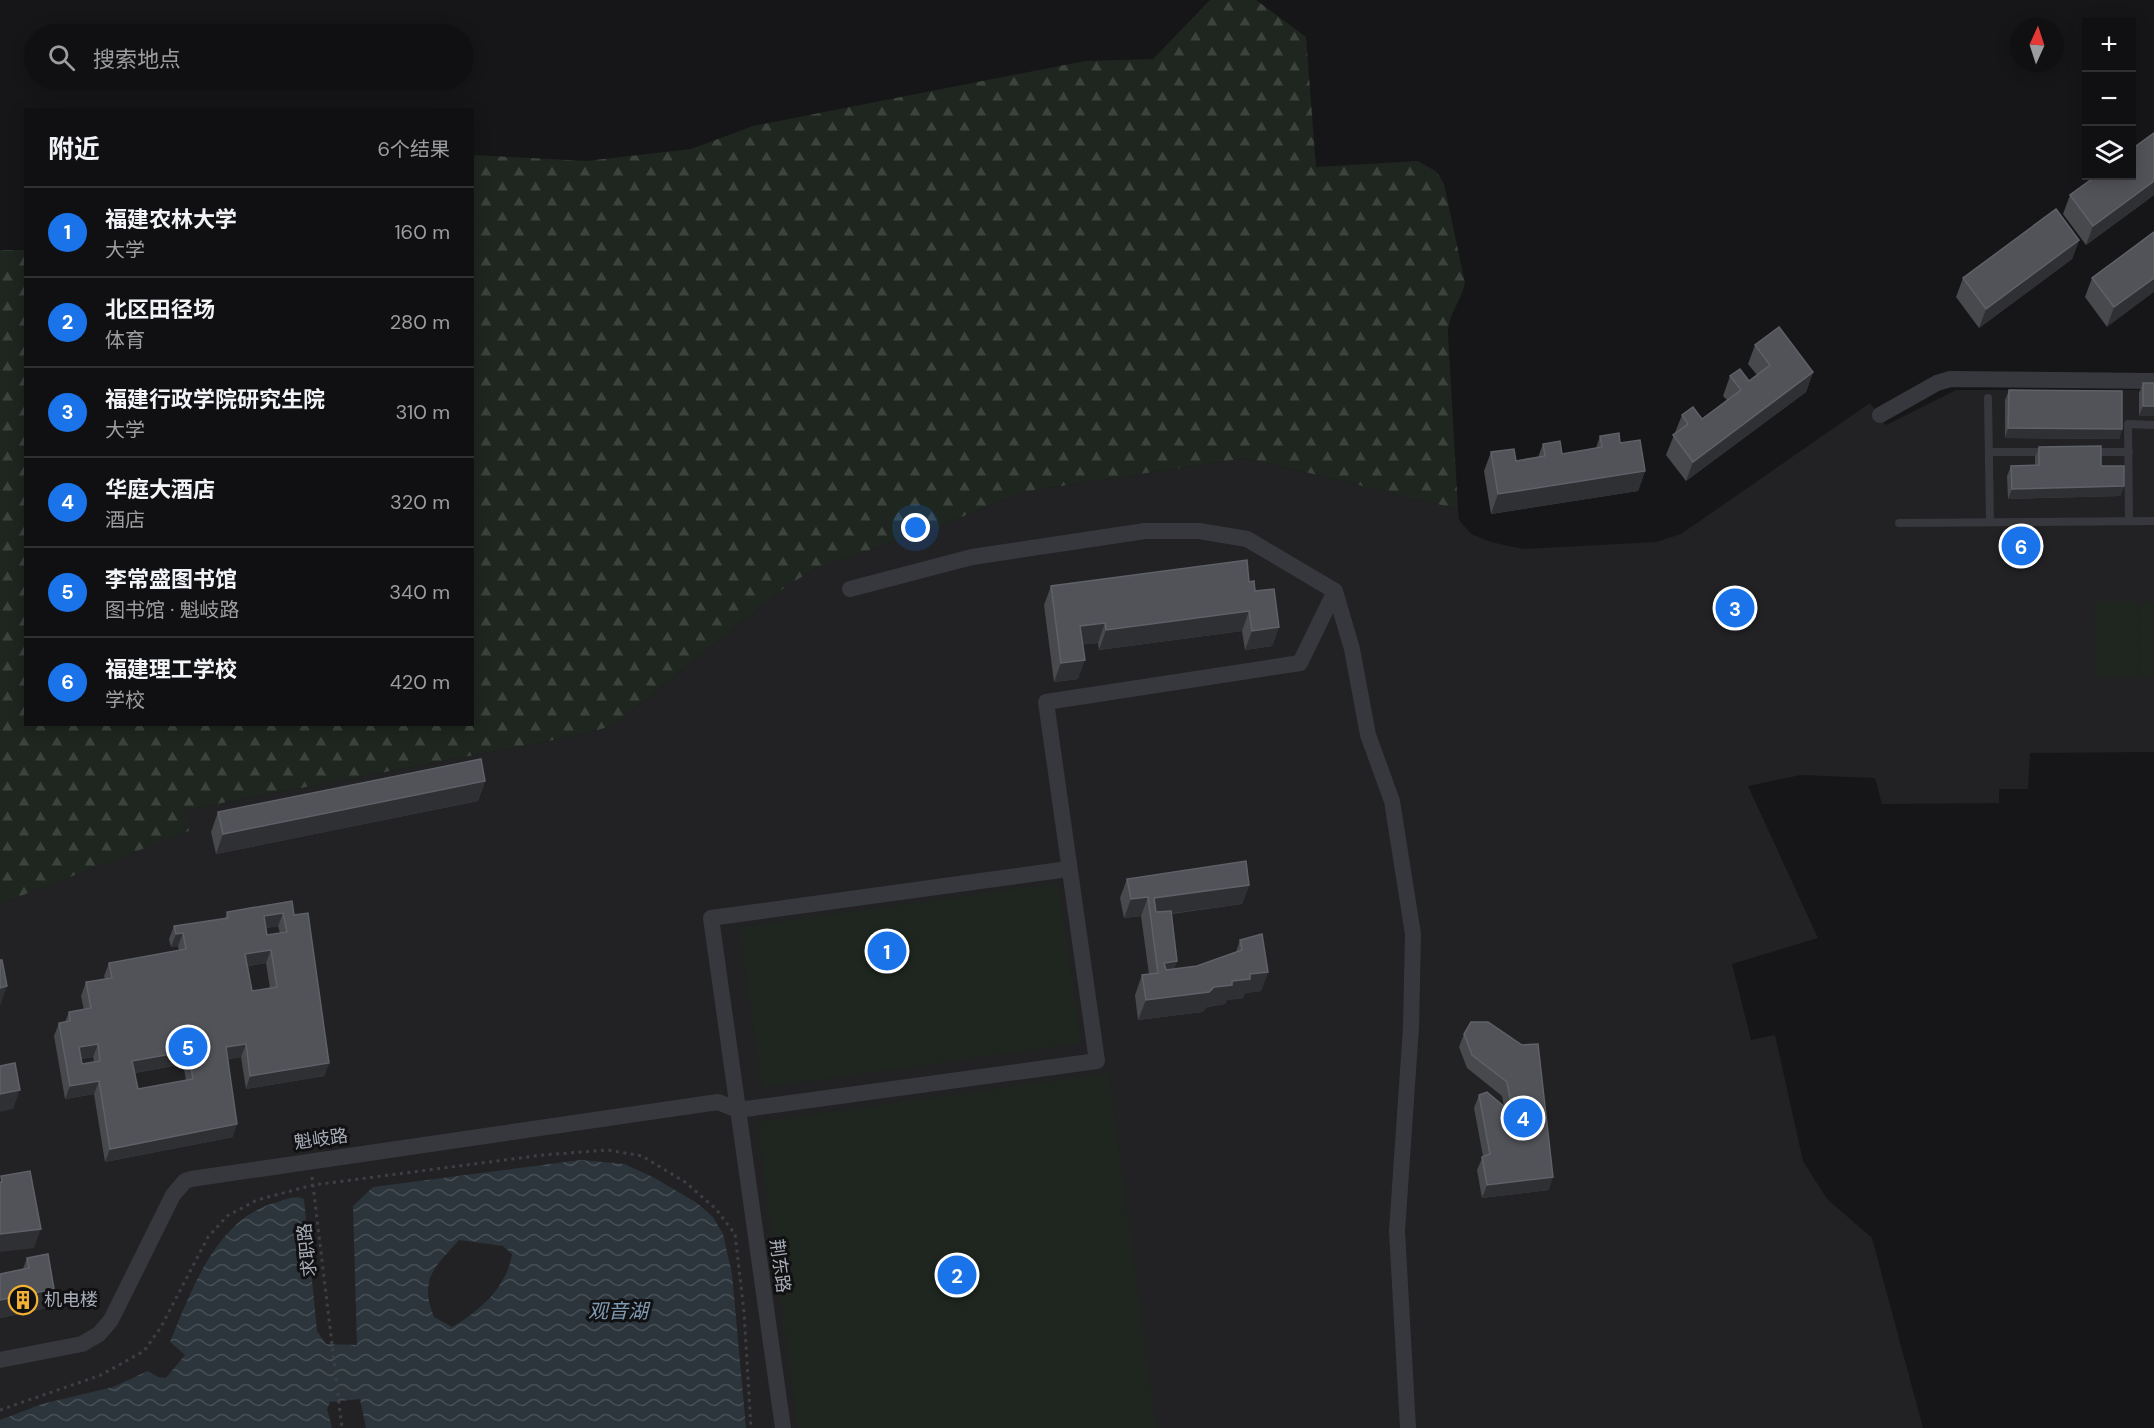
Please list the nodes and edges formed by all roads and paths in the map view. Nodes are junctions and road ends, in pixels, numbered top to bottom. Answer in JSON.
{"nodes":[{"id":1,"x":2154,"y":381,"type":"edge"},
{"id":2,"x":1988,"y":398,"type":"dead end"},
{"id":3,"x":1880,"y":415,"type":"dead end"},
{"id":4,"x":2154,"y":425,"type":"edge"},
{"id":5,"x":1989,"y":452,"type":"junction"},
{"id":6,"x":2059,"y":452,"type":"edge"},
{"id":7,"x":2082,"y":452,"type":"edge"},
{"id":8,"x":2129,"y":452,"type":"junction"},
{"id":9,"x":2129,"y":521,"type":"junction"},
{"id":10,"x":2154,"y":521,"type":"edge"},
{"id":11,"x":1990,"y":522,"type":"junction"},
{"id":12,"x":1899,"y":523,"type":"dead end"},
{"id":13,"x":850,"y":589,"type":"dead end"},
{"id":14,"x":1335,"y":591,"type":"junction"},
{"id":15,"x":1068,"y":869,"type":"junction"},
{"id":16,"x":738,"y":1110,"type":"junction"},
{"id":17,"x":309,"y":1160,"type":"junction"},
{"id":18,"x":313,"y":1185,"type":"junction"},
{"id":19,"x":0,"y":1360,"type":"edge"},
{"id":20,"x":0,"y":1410,"type":"edge"},
{"id":21,"x":342,"y":1428,"type":"edge"},
{"id":22,"x":752,"y":1428,"type":"edge"},
{"id":23,"x":783,"y":1428,"type":"edge"},
{"id":24,"x":1408,"y":1428,"type":"edge"}],
"edges":[{"from":1,"to":3,"type":"street"},
{"from":2,"to":5,"type":"lane"},
{"from":4,"to":8,"type":"lane"},
{"from":5,"to":6,"type":"lane"},
{"from":5,"to":11,"type":"lane"},
{"from":7,"to":8,"type":"lane"},
{"from":8,"to":9,"type":"lane"},
{"from":9,"to":10,"type":"lane"},
{"from":9,"to":11,"type":"lane"},
{"from":11,"to":12,"type":"lane"},
{"from":13,"to":14,"type":"street"},
{"from":14,"to":15,"type":"street"},
{"from":14,"to":24,"type":"street"},
{"from":15,"to":16,"type":"street","name":"荆东路"},
{"from":15,"to":16,"type":"street"},
{"from":16,"to":17,"type":"street","name":"魁岐路"},
{"from":16,"to":23,"type":"street","name":"荆东路"},
{"from":17,"to":18,"type":"path","name":"求职路"},
{"from":17,"to":19,"type":"street","name":"魁岐路"},
{"from":18,"to":20,"type":"path"},
{"from":18,"to":21,"type":"path","name":"求职路"},
{"from":18,"to":22,"type":"path"}]}
